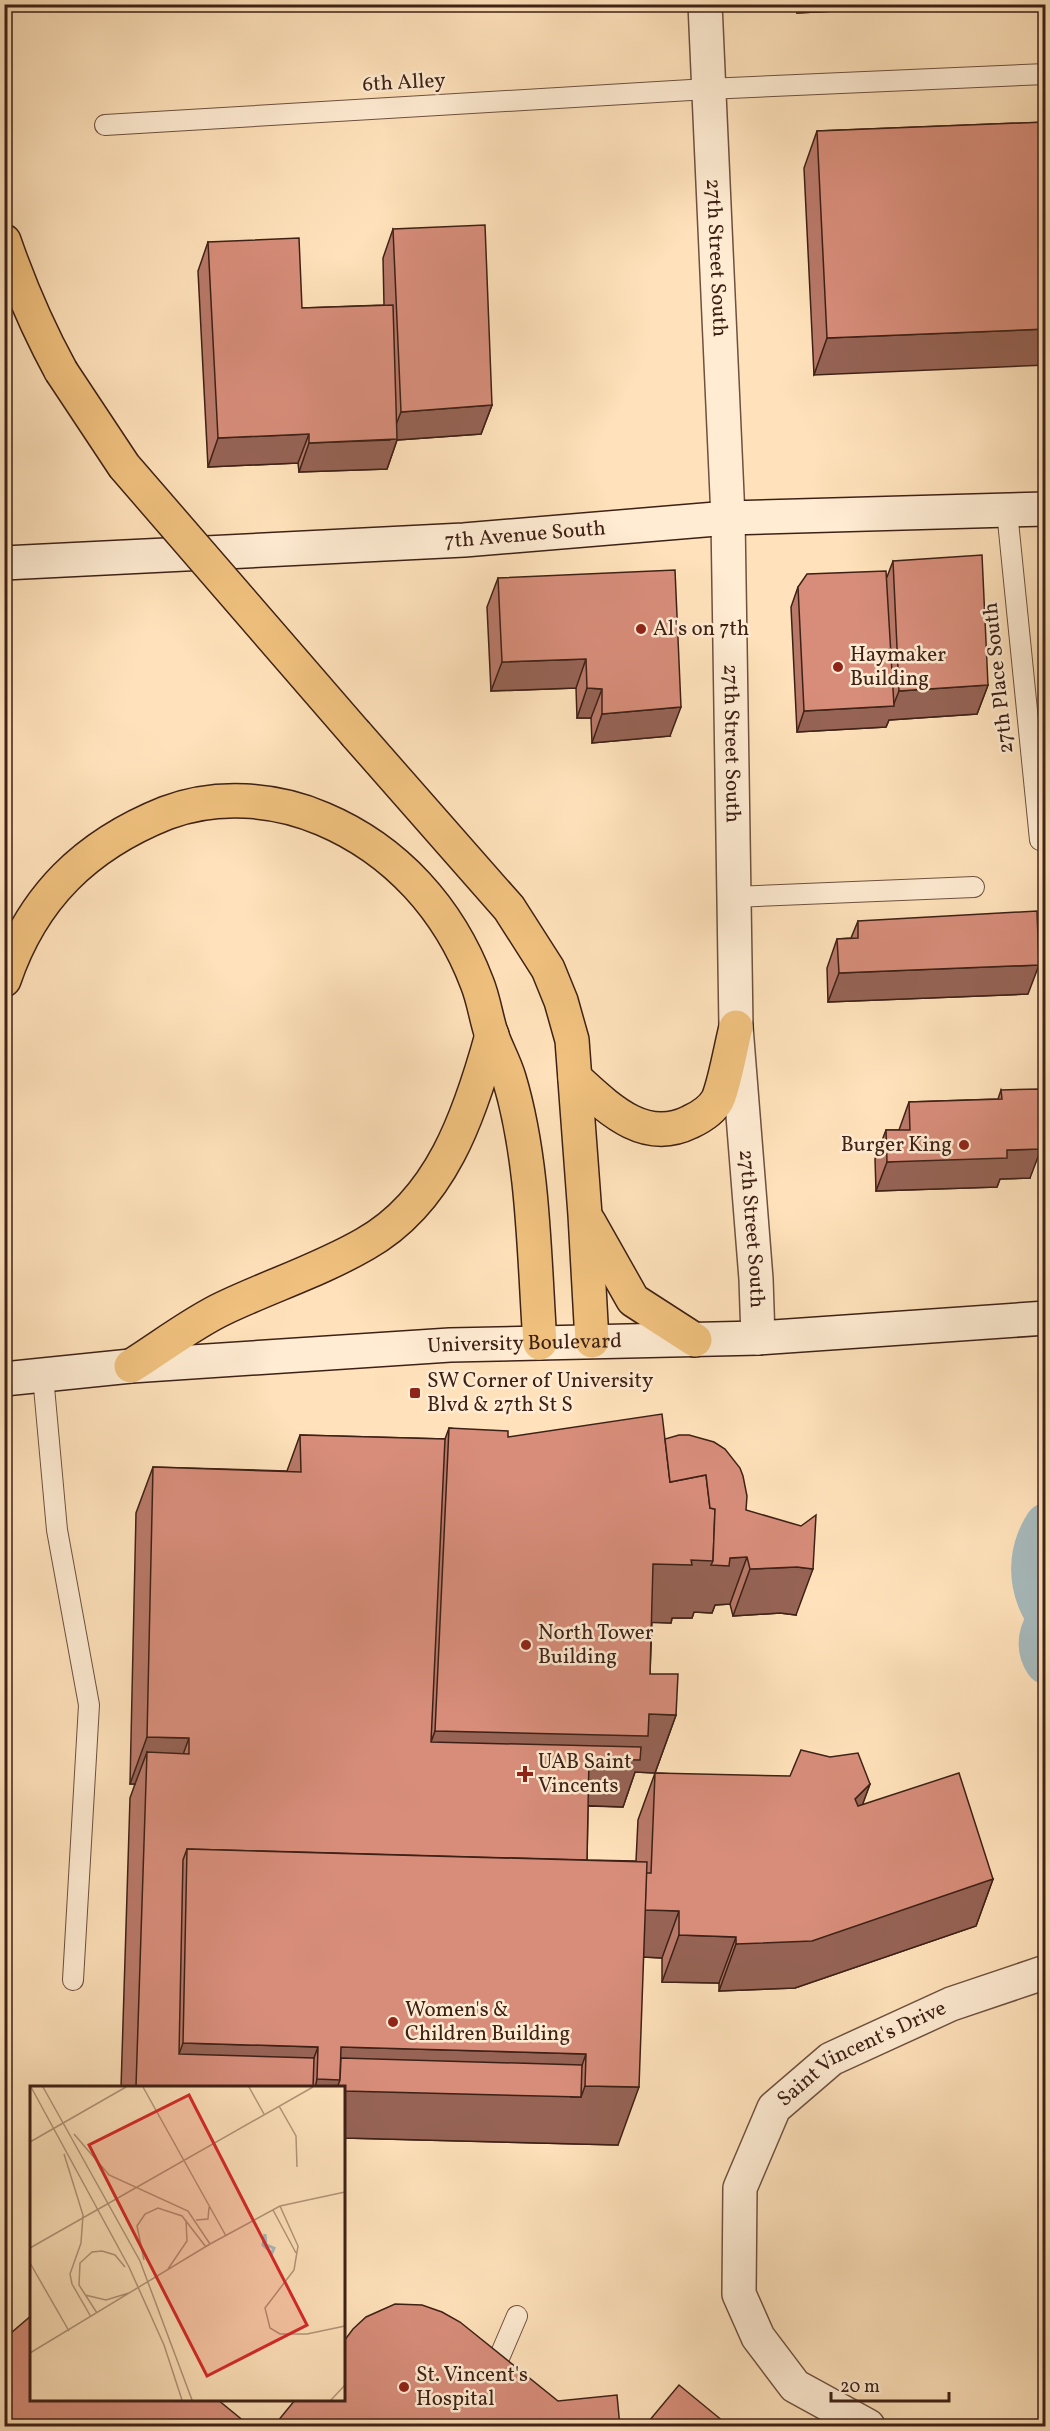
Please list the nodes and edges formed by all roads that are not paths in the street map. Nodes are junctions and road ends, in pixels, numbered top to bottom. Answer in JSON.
{"nodes":[{"id":1,"x":705,"y":4,"type":"edge"},
{"id":2,"x":1046,"y":74,"type":"edge"},
{"id":3,"x":707,"y":89,"type":"junction"},
{"id":4,"x":105,"y":125,"type":"dead end"},
{"id":5,"x":4,"y":241,"type":"edge"},
{"id":6,"x":1046,"y":509,"type":"edge"},
{"id":7,"x":1007,"y":511,"type":"junction"},
{"id":8,"x":728,"y":518,"type":"junction"},
{"id":9,"x":4,"y":563,"type":"edge"},
{"id":10,"x":1044,"y":842,"type":"edge"},
{"id":11,"x":974,"y":888,"type":"dead end"},
{"id":12,"x":734,"y":897,"type":"junction"},
{"id":13,"x":4,"y":980,"type":"edge"},
{"id":14,"x":736,"y":1027,"type":"junction"},
{"id":15,"x":492,"y":1035,"type":"junction"},
{"id":16,"x":575,"y":1078,"type":"junction"},
{"id":17,"x":585,"y":1215,"type":"junction"},
{"id":18,"x":1046,"y":1318,"type":"edge"},
{"id":19,"x":758,"y":1338,"type":"junction"},
{"id":20,"x":695,"y":1340,"type":"junction"},
{"id":21,"x":592,"y":1341,"type":"junction"},
{"id":22,"x":540,"y":1343,"type":"junction"},
{"id":23,"x":131,"y":1366,"type":"junction"},
{"id":24,"x":43,"y":1376,"type":"junction"},
{"id":25,"x":4,"y":1379,"type":"edge"},
{"id":26,"x":1046,"y":1972,"type":"edge"},
{"id":27,"x":73,"y":1980,"type":"dead end"},
{"id":28,"x":517,"y":2316,"type":"dead end"},
{"id":29,"x":483,"y":2401,"type":"edge"},
{"id":30,"x":868,"y":2427,"type":"edge"}],
"edges":[{"from":1,"to":3,"type":"street","name":"27th Street South"},
{"from":2,"to":3,"type":"lane","name":"6th Alley"},
{"from":3,"to":4,"type":"lane","name":"6th Alley"},
{"from":3,"to":8,"type":"street","name":"27th Street South"},
{"from":5,"to":16,"type":"highway","bridge":true},
{"from":6,"to":7,"type":"street","name":"7th Avenue South"},
{"from":7,"to":8,"type":"street","name":"7th Avenue South"},
{"from":7,"to":10,"type":"lane","name":"27th Place South"},
{"from":8,"to":9,"type":"street","name":"7th Avenue South"},
{"from":8,"to":12,"type":"street","name":"27th Street South"},
{"from":11,"to":12,"type":"lane"},
{"from":12,"to":14,"type":"street","name":"27th Street South"},
{"from":13,"to":15,"type":"highway"},
{"from":14,"to":16,"type":"highway"},
{"from":14,"to":19,"type":"street","name":"27th Street South"},
{"from":15,"to":22,"type":"highway"},
{"from":15,"to":23,"type":"highway"},
{"from":16,"to":17,"type":"highway"},
{"from":17,"to":20,"type":"highway"},
{"from":17,"to":21,"type":"highway"},
{"from":18,"to":19,"type":"street","name":"University Boulevard"},
{"from":19,"to":20,"type":"street","name":"University Boulevard"},
{"from":20,"to":21,"type":"street","name":"University Boulevard"},
{"from":21,"to":22,"type":"street","name":"University Boulevard"},
{"from":22,"to":23,"type":"street","name":"University Boulevard"},
{"from":23,"to":24,"type":"street","name":"University Boulevard"},
{"from":24,"to":25,"type":"street","name":"University Boulevard"},
{"from":24,"to":27,"type":"lane"},
{"from":26,"to":30,"type":"street","name":"Saint Vincent's Drive"},
{"from":28,"to":29,"type":"lane"}]}
